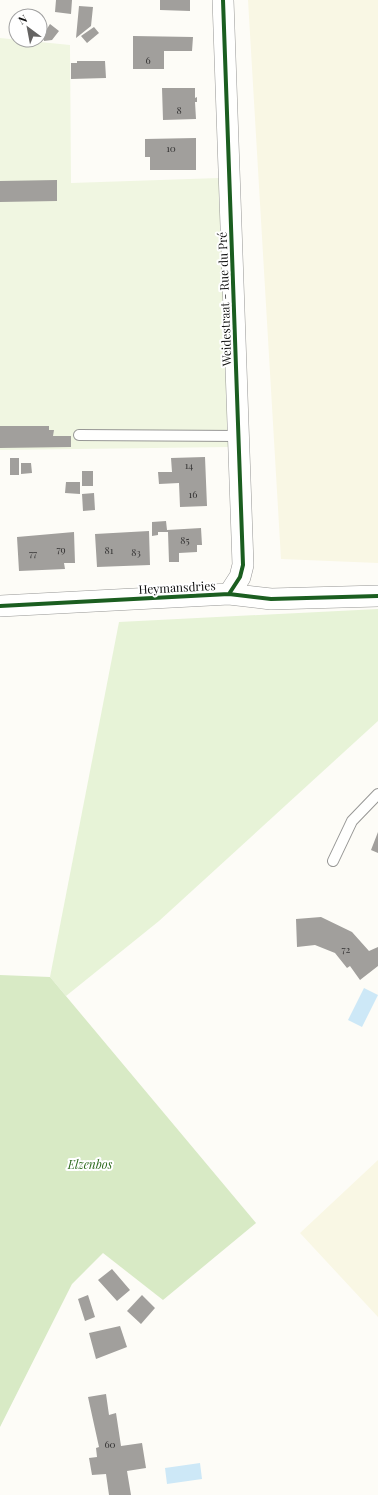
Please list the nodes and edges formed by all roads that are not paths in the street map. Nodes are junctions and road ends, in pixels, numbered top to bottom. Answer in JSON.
{"nodes":[{"id":1,"x":223,"y":0,"type":"edge"},
{"id":2,"x":79,"y":435,"type":"dead end"},
{"id":3,"x":238,"y":436,"type":"junction"},
{"id":4,"x":229,"y":594,"type":"junction"},
{"id":5,"x":378,"y":596,"type":"edge"},
{"id":6,"x":0,"y":606,"type":"edge"},
{"id":7,"x":378,"y":794,"type":"edge"},
{"id":8,"x":333,"y":861,"type":"dead end"}],
"edges":[{"from":1,"to":3,"type":"street","name":"Weidestraat - Rue du Pré"},
{"from":2,"to":3,"type":"lane"},
{"from":3,"to":4,"type":"street","name":"Weidestraat - Rue du Pré"},
{"from":4,"to":5,"type":"street","name":"Heymansdries"},
{"from":4,"to":6,"type":"street","name":"Heymansdries"},
{"from":7,"to":8,"type":"lane"}]}
